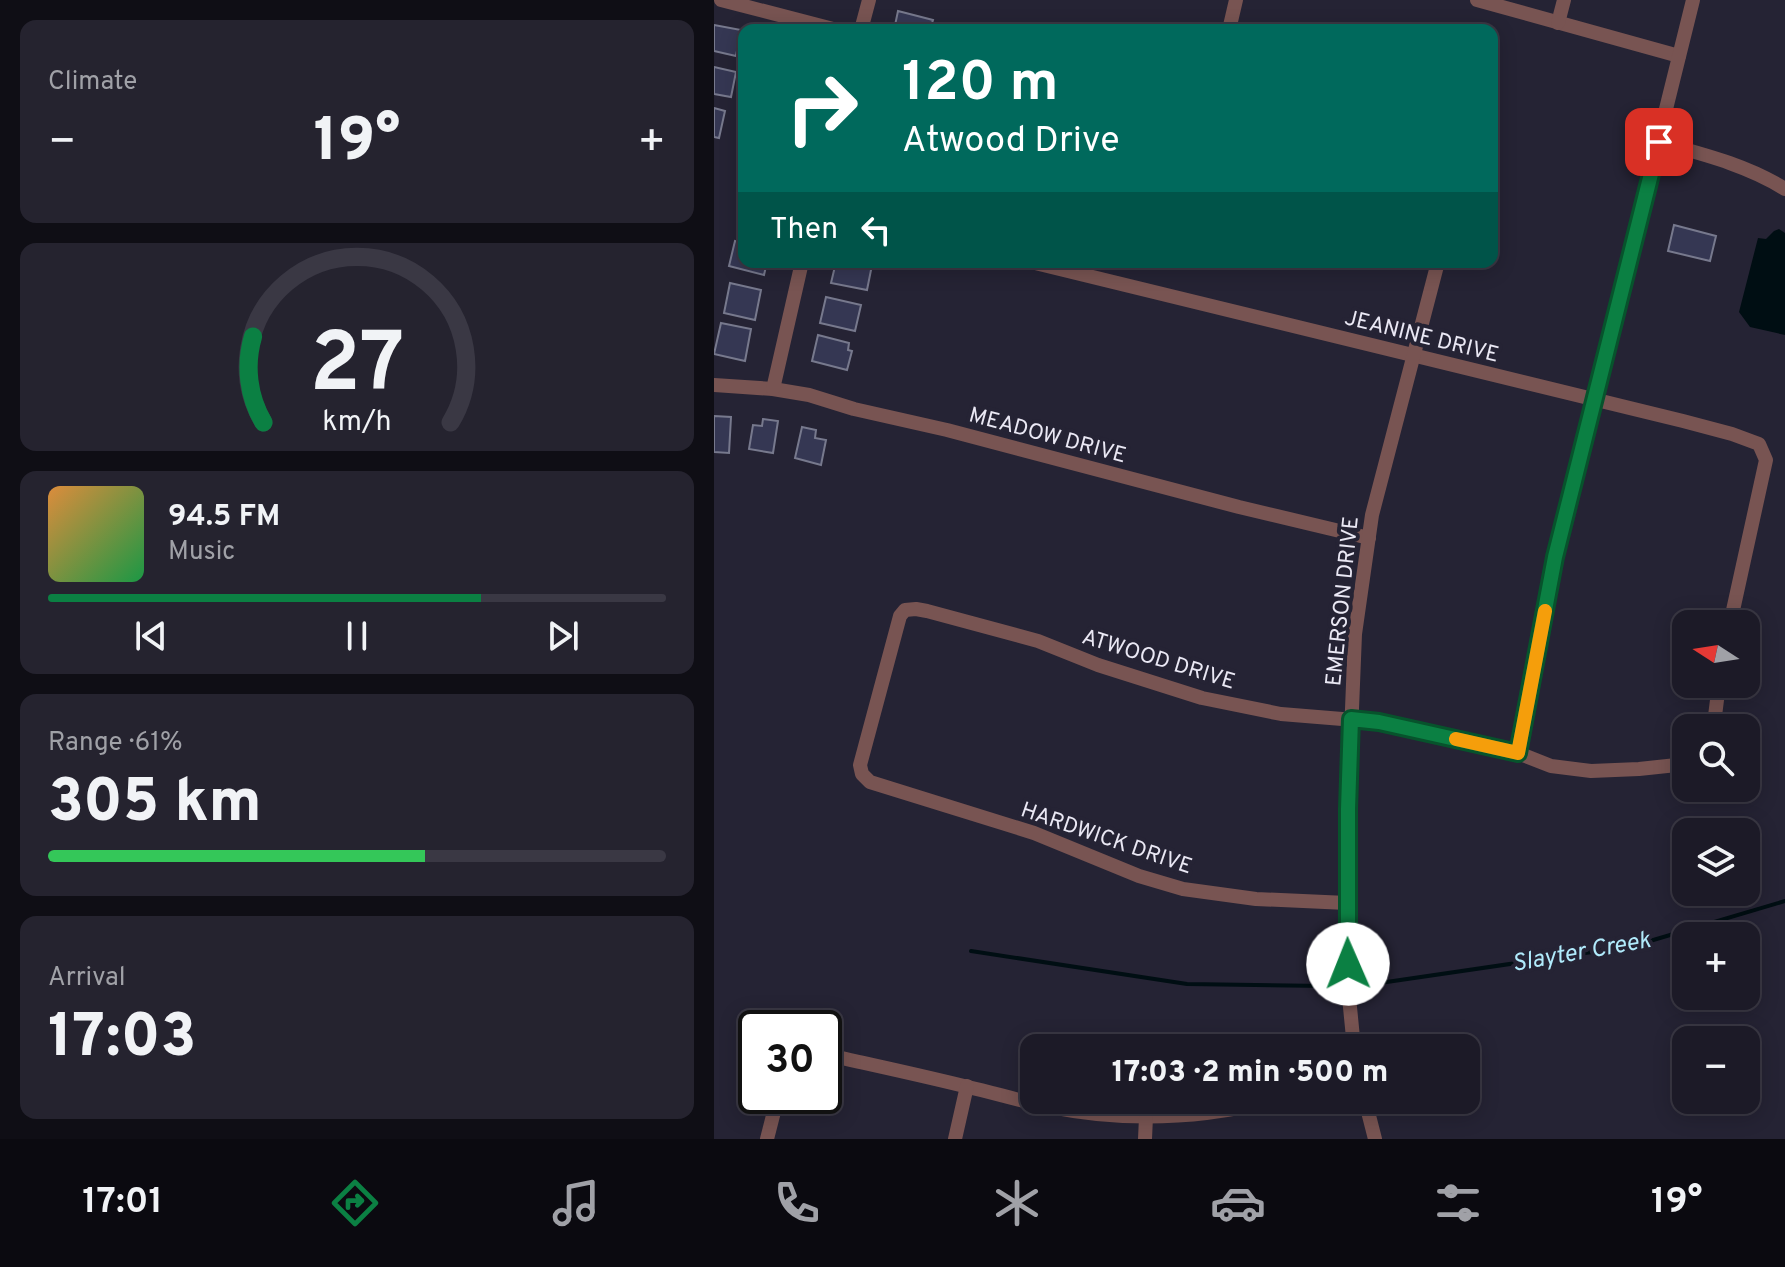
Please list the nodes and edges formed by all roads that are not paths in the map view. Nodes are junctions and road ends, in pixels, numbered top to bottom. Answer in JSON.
{"nodes":[{"id":1,"x":721,"y":0,"type":"edge"},
{"id":2,"x":869,"y":0,"type":"edge"},
{"id":3,"x":1236,"y":0,"type":"edge"},
{"id":4,"x":1477,"y":0,"type":"edge"},
{"id":5,"x":1564,"y":0,"type":"edge"},
{"id":6,"x":1693,"y":0,"type":"edge"},
{"id":7,"x":1558,"y":23,"type":"junction"},
{"id":8,"x":814,"y":24,"type":"edge"},
{"id":9,"x":863,"y":24,"type":"edge"},
{"id":10,"x":1230,"y":24,"type":"edge"},
{"id":11,"x":1679,"y":56,"type":"junction"},
{"id":12,"x":1659,"y":142,"type":"junction"},
{"id":13,"x":1785,"y":189,"type":"edge"},
{"id":14,"x":801,"y":268,"type":"edge"},
{"id":15,"x":1056,"y":268,"type":"edge"},
{"id":16,"x":1436,"y":268,"type":"edge"},
{"id":17,"x":1414,"y":355,"type":"junction"},
{"id":18,"x":714,"y":385,"type":"edge"},
{"id":19,"x":773,"y":389,"type":"junction"},
{"id":20,"x":1594,"y":399,"type":"junction"},
{"id":21,"x":1369,"y":538,"type":"junction"},
{"id":22,"x":1733,"y":610,"type":"edge"},
{"id":23,"x":1351,"y":719,"type":"junction"},
{"id":24,"x":1518,"y":753,"type":"junction"},
{"id":25,"x":1672,"y":765,"type":"edge"},
{"id":26,"x":862,"y":774,"type":"joint"},
{"id":27,"x":1347,"y":903,"type":"junction"},
{"id":28,"x":1353,"y":1034,"type":"edge"},
{"id":29,"x":842,"y":1058,"type":"edge"},
{"id":30,"x":967,"y":1086,"type":"junction"},
{"id":31,"x":773,"y":1114,"type":"edge"},
{"id":32,"x":1187,"y":1114,"type":"edge"},
{"id":33,"x":1369,"y":1114,"type":"edge"},
{"id":34,"x":1146,"y":1117,"type":"junction"},
{"id":35,"x":767,"y":1139,"type":"edge"},
{"id":36,"x":955,"y":1139,"type":"edge"},
{"id":37,"x":1145,"y":1139,"type":"edge"},
{"id":38,"x":1375,"y":1139,"type":"edge"}],
"edges":[{"from":1,"to":8,"type":"street"},
{"from":2,"to":9,"type":"street"},
{"from":3,"to":10,"type":"street"},
{"from":4,"to":7,"type":"street"},
{"from":5,"to":7,"type":"street"},
{"from":6,"to":11,"type":"street"},
{"from":7,"to":11,"type":"street"},
{"from":11,"to":12,"type":"street"},
{"from":12,"to":13,"type":"street"},
{"from":12,"to":20,"type":"street"},
{"from":14,"to":19,"type":"street"},
{"from":15,"to":17,"type":"street","name":"JEANINE DRIVE"},
{"from":16,"to":17,"type":"street","name":"EMERSON DRIVE"},
{"from":17,"to":20,"type":"street","name":"JEANINE DRIVE"},
{"from":17,"to":21,"type":"street","name":"EMERSON DRIVE"},
{"from":18,"to":19,"type":"street","name":"MEADOW DRIVE"},
{"from":19,"to":21,"type":"street","name":"MEADOW DRIVE"},
{"from":20,"to":22,"type":"street","name":"JEANINE DRIVE"},
{"from":20,"to":24,"type":"street"},
{"from":21,"to":23,"type":"street","name":"EMERSON DRIVE"},
{"from":23,"to":24,"type":"street","name":"ATWOOD DRIVE"},
{"from":23,"to":26,"type":"street","name":"ATWOOD DRIVE"},
{"from":23,"to":27,"type":"street","name":"EMERSON DRIVE"},
{"from":24,"to":25,"type":"street","name":"ATWOOD DRIVE"},
{"from":26,"to":27,"type":"street","name":"HARDWICK DRIVE"},
{"from":27,"to":28,"type":"street","name":"EMERSON DRIVE"},
{"from":29,"to":30,"type":"street"},
{"from":30,"to":34,"type":"street"},
{"from":30,"to":36,"type":"street"},
{"from":31,"to":35,"type":"street"},
{"from":32,"to":34,"type":"street"},
{"from":33,"to":38,"type":"street"},
{"from":34,"to":37,"type":"street"}]}
